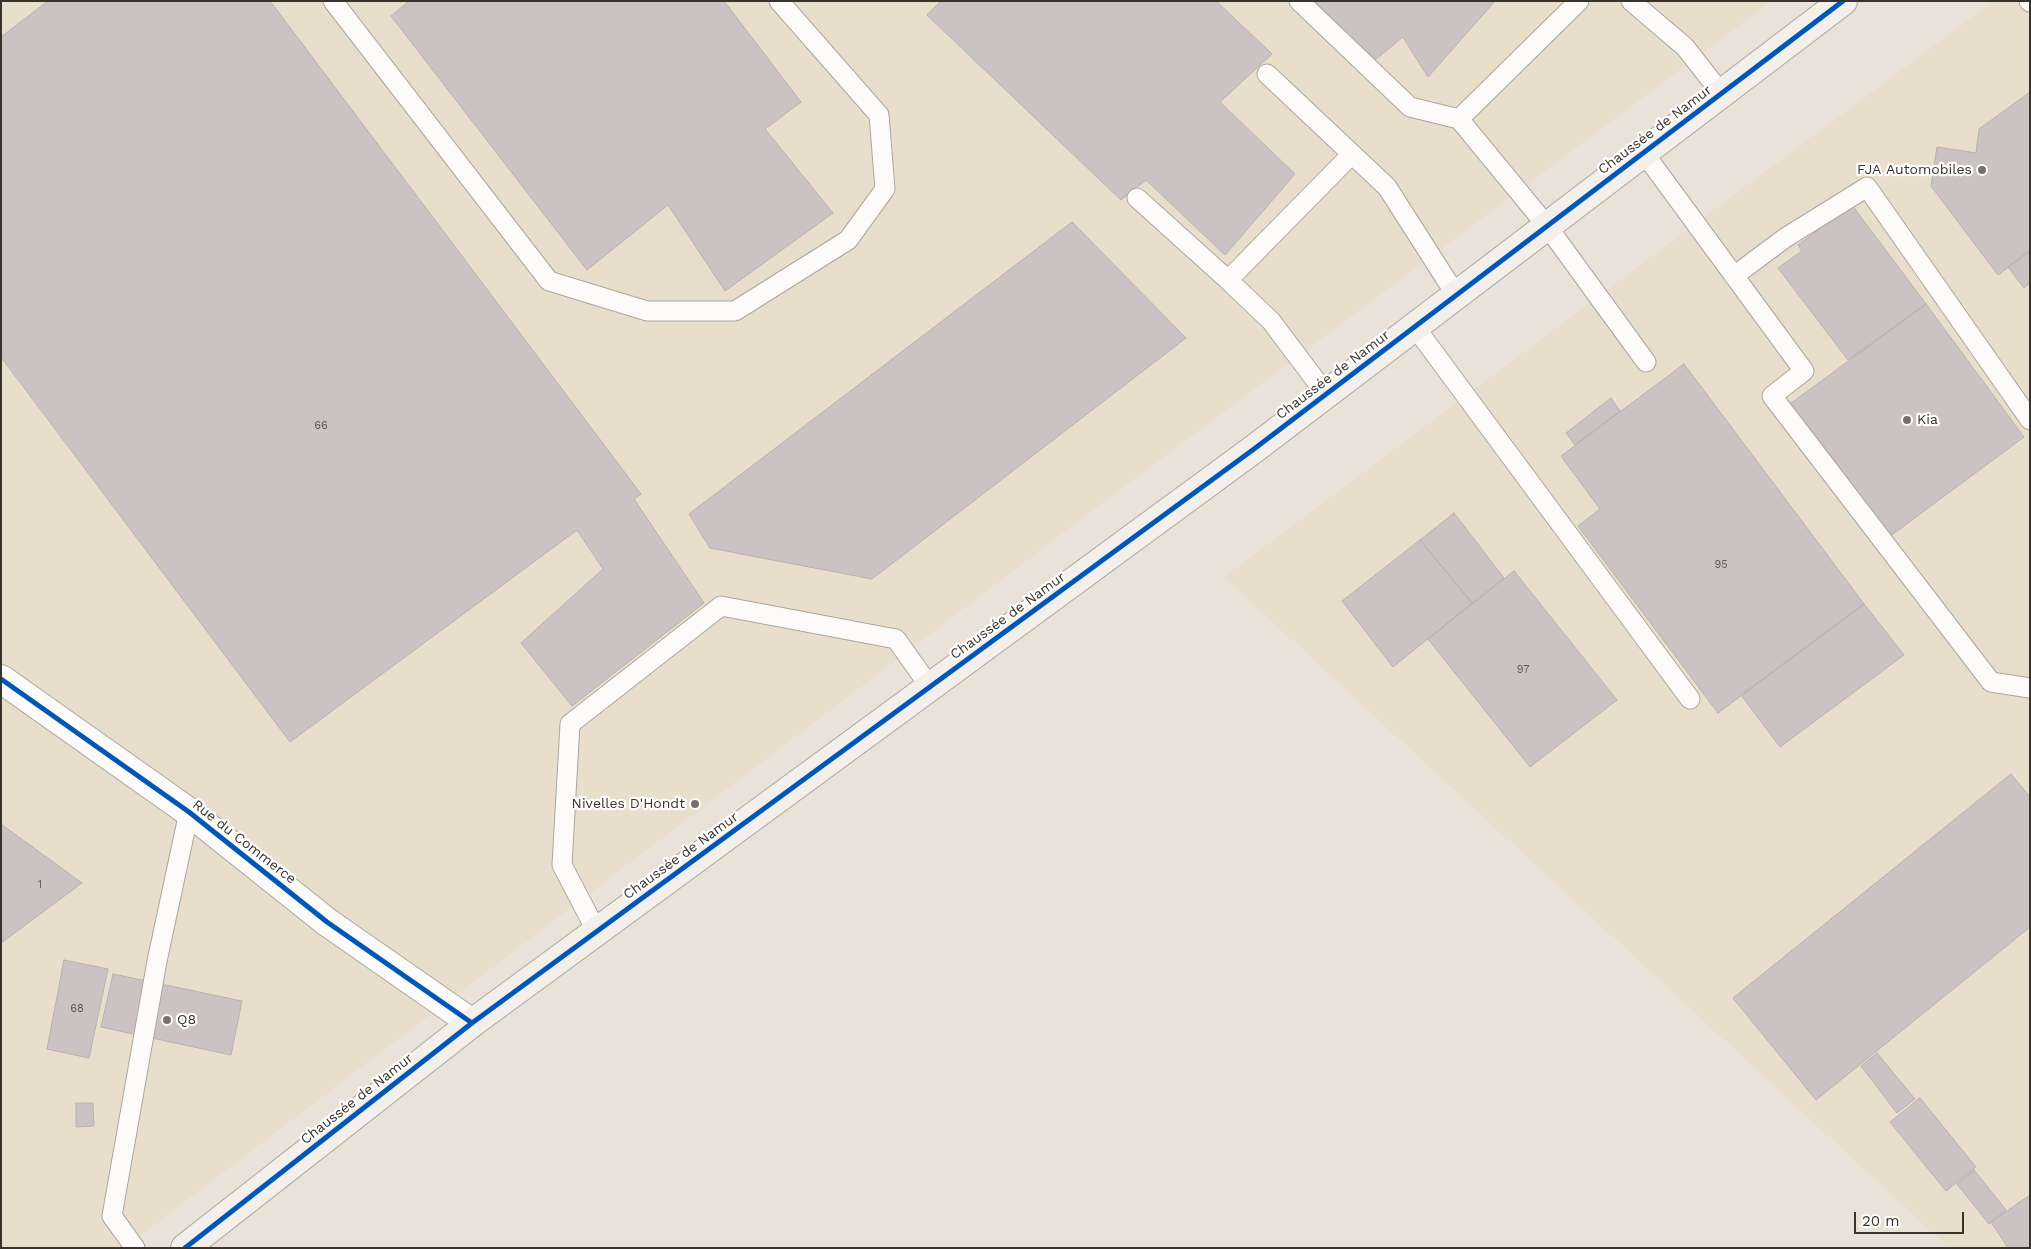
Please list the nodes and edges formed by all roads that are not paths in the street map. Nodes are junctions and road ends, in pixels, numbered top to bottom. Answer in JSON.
{"nodes":[{"id":1,"x":333,"y":1,"type":"edge"},
{"id":2,"x":779,"y":1,"type":"edge"},
{"id":3,"x":1299,"y":1,"type":"edge"},
{"id":4,"x":1579,"y":1,"type":"edge"},
{"id":5,"x":1631,"y":1,"type":"edge"},
{"id":6,"x":1843,"y":1,"type":"edge"},
{"id":7,"x":1267,"y":74,"type":"dead end"},
{"id":8,"x":1721,"y":93,"type":"junction"},
{"id":9,"x":1459,"y":118,"type":"junction"},
{"id":10,"x":1644,"y":153,"type":"junction"},
{"id":11,"x":1352,"y":154,"type":"junction"},
{"id":12,"x":1137,"y":198,"type":"dead end"},
{"id":13,"x":1547,"y":226,"type":"junction"},
{"id":14,"x":1734,"y":276,"type":"junction"},
{"id":15,"x":1228,"y":280,"type":"junction"},
{"id":16,"x":1456,"y":295,"type":"junction"},
{"id":17,"x":1415,"y":327,"type":"junction"},
{"id":18,"x":1646,"y":362,"type":"dead end"},
{"id":19,"x":1326,"y":394,"type":"junction"},
{"id":20,"x":2030,"y":420,"type":"edge"},
{"id":21,"x":1,"y":680,"type":"edge"},
{"id":22,"x":930,"y":687,"type":"junction"},
{"id":23,"x":2030,"y":688,"type":"edge"},
{"id":24,"x":1690,"y":699,"type":"dead end"},
{"id":25,"x":189,"y":812,"type":"junction"},
{"id":26,"x":597,"y":932,"type":"junction"},
{"id":27,"x":472,"y":1023,"type":"junction"},
{"id":28,"x":135,"y":1248,"type":"edge"},
{"id":29,"x":185,"y":1248,"type":"edge"}],
"edges":[{"from":1,"to":2,"type":"lane"},
{"from":3,"to":9,"type":"lane"},
{"from":4,"to":9,"type":"lane"},
{"from":5,"to":8,"type":"lane"},
{"from":6,"to":8,"type":"main road","name":"Chaussée de Namur"},
{"from":7,"to":11,"type":"lane"},
{"from":8,"to":10,"type":"main road","name":"Chaussée de Namur"},
{"from":9,"to":13,"type":"lane"},
{"from":10,"to":13,"type":"main road","name":"Chaussée de Namur"},
{"from":10,"to":14,"type":"lane"},
{"from":11,"to":15,"type":"lane"},
{"from":11,"to":16,"type":"lane"},
{"from":12,"to":15,"type":"lane"},
{"from":13,"to":16,"type":"main road","name":"Chaussée de Namur"},
{"from":13,"to":18,"type":"lane"},
{"from":14,"to":20,"type":"lane"},
{"from":14,"to":23,"type":"lane"},
{"from":15,"to":19,"type":"lane"},
{"from":16,"to":17,"type":"main road","name":"Chaussée de Namur"},
{"from":17,"to":19,"type":"main road","name":"Chaussée de Namur"},
{"from":17,"to":24,"type":"lane"},
{"from":19,"to":22,"type":"main road","name":"Chaussée de Namur"},
{"from":21,"to":25,"type":"street","name":"Rue du Commerce"},
{"from":22,"to":26,"type":"main road","name":"Chaussée de Namur"},
{"from":22,"to":26,"type":"lane"},
{"from":25,"to":27,"type":"street","name":"Rue du Commerce"},
{"from":25,"to":28,"type":"lane"},
{"from":26,"to":27,"type":"main road","name":"Chaussée de Namur"},
{"from":27,"to":29,"type":"main road","name":"Chaussée de Namur"}]}
